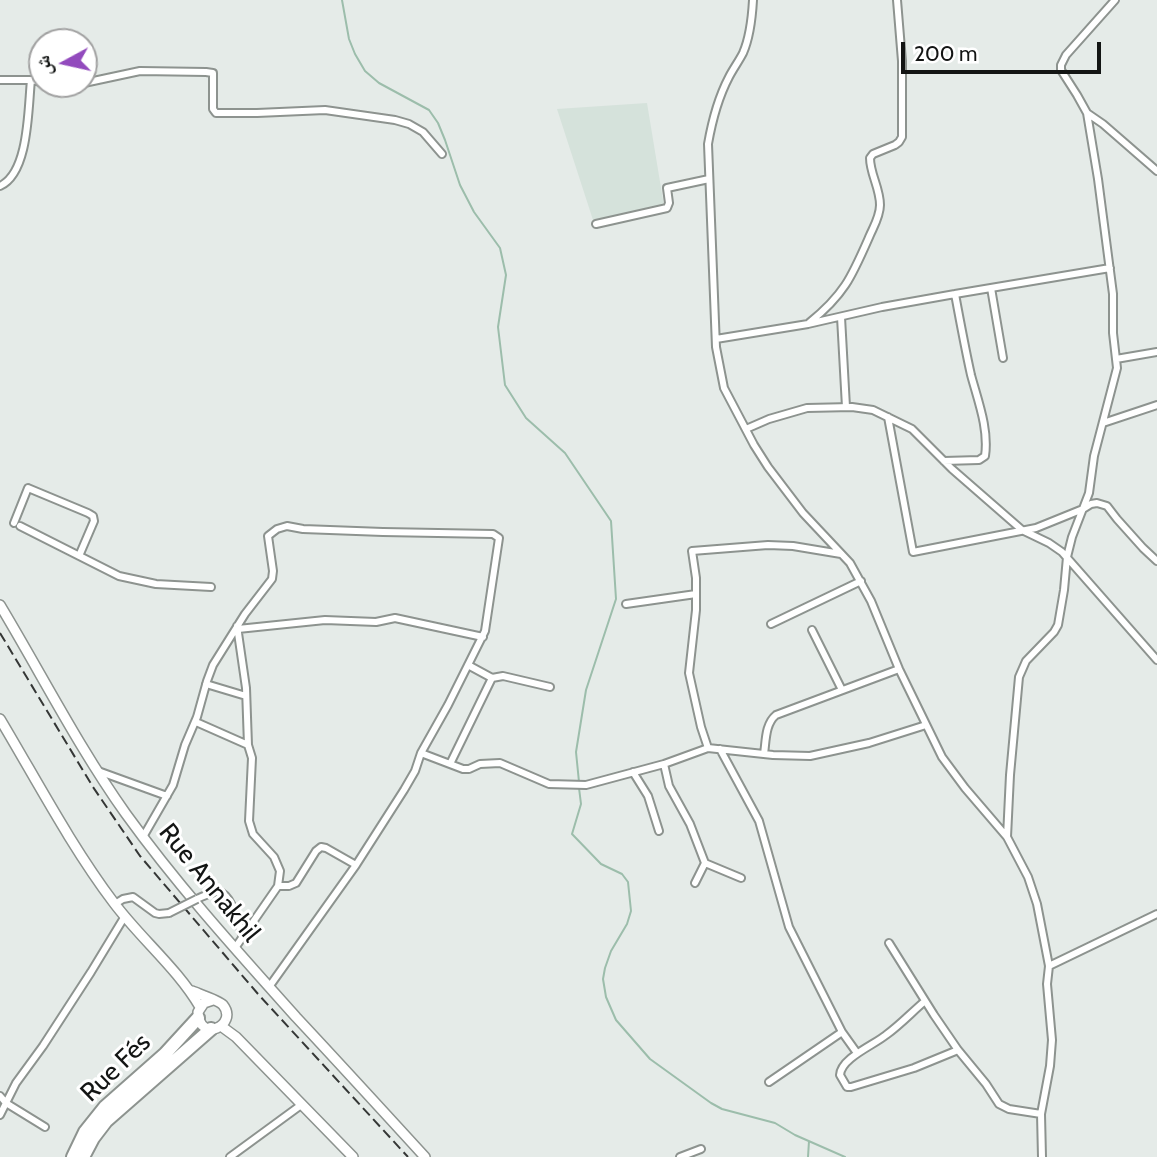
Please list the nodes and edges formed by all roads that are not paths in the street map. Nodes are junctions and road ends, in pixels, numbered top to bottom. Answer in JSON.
{"nodes":[{"id":1,"x":753,"y":0,"type":"edge"},
{"id":2,"x":897,"y":0,"type":"edge"},
{"id":3,"x":1115,"y":0,"type":"edge"},
{"id":4,"x":0,"y":80,"type":"edge"},
{"id":5,"x":28,"y":80,"type":"edge"},
{"id":6,"x":98,"y":80,"type":"edge"},
{"id":7,"x":29,"y":98,"type":"edge"},
{"id":8,"x":1087,"y":113,"type":"junction"},
{"id":9,"x":442,"y":154,"type":"dead end"},
{"id":10,"x":1157,"y":171,"type":"edge"},
{"id":11,"x":709,"y":179,"type":"junction"},
{"id":12,"x":0,"y":186,"type":"edge"},
{"id":13,"x":596,"y":224,"type":"dead end"},
{"id":14,"x":1110,"y":268,"type":"junction"},
{"id":15,"x":992,"y":288,"type":"junction"},
{"id":16,"x":955,"y":294,"type":"junction"},
{"id":17,"x":841,"y":317,"type":"junction"},
{"id":18,"x":808,"y":324,"type":"junction"},
{"id":19,"x":716,"y":339,"type":"junction"},
{"id":20,"x":1157,"y":352,"type":"edge"},
{"id":21,"x":1003,"y":358,"type":"dead end"},
{"id":22,"x":1116,"y":359,"type":"junction"},
{"id":23,"x":1157,"y":405,"type":"edge"},
{"id":24,"x":846,"y":407,"type":"junction"},
{"id":25,"x":888,"y":416,"type":"junction"},
{"id":26,"x":1103,"y":423,"type":"junction"},
{"id":27,"x":746,"y":429,"type":"junction"},
{"id":28,"x":944,"y":461,"type":"junction"},
{"id":29,"x":1083,"y":509,"type":"junction"},
{"id":30,"x":1022,"y":530,"type":"junction"},
{"id":31,"x":843,"y":555,"type":"junction"},
{"id":32,"x":79,"y":556,"type":"junction"},
{"id":33,"x":1067,"y":557,"type":"junction"},
{"id":34,"x":1157,"y":561,"type":"edge"},
{"id":35,"x":861,"y":581,"type":"junction"},
{"id":36,"x":211,"y":587,"type":"dead end"},
{"id":37,"x":696,"y":594,"type":"junction"},
{"id":38,"x":626,"y":604,"type":"dead end"},
{"id":39,"x":0,"y":605,"type":"edge"},
{"id":40,"x":771,"y":624,"type":"dead end"},
{"id":41,"x":237,"y":627,"type":"junction"},
{"id":42,"x":812,"y":630,"type":"dead end"},
{"id":43,"x":483,"y":637,"type":"junction"},
{"id":44,"x":1157,"y":660,"type":"edge"},
{"id":45,"x":468,"y":665,"type":"junction"},
{"id":46,"x":899,"y":669,"type":"junction"},
{"id":47,"x":492,"y":678,"type":"junction"},
{"id":48,"x":206,"y":684,"type":"junction"},
{"id":49,"x":550,"y":687,"type":"dead end"},
{"id":50,"x":842,"y":690,"type":"junction"},
{"id":51,"x":246,"y":696,"type":"junction"},
{"id":52,"x":0,"y":719,"type":"edge"},
{"id":53,"x":196,"y":722,"type":"junction"},
{"id":54,"x":926,"y":724,"type":"junction"},
{"id":55,"x":248,"y":746,"type":"junction"},
{"id":56,"x":708,"y":748,"type":"junction"},
{"id":57,"x":720,"y":749,"type":"junction"},
{"id":58,"x":421,"y":753,"type":"junction"},
{"id":59,"x":764,"y":754,"type":"junction"},
{"id":60,"x":450,"y":764,"type":"junction"},
{"id":61,"x":664,"y":764,"type":"junction"},
{"id":62,"x":98,"y":771,"type":"junction"},
{"id":63,"x":634,"y":772,"type":"junction"},
{"id":64,"x":167,"y":796,"type":"junction"},
{"id":65,"x":660,"y":831,"type":"dead end"},
{"id":66,"x":143,"y":837,"type":"junction"},
{"id":67,"x":1007,"y":837,"type":"junction"},
{"id":68,"x":705,"y":863,"type":"junction"},
{"id":69,"x":356,"y":865,"type":"junction"},
{"id":70,"x":741,"y":878,"type":"dead end"},
{"id":71,"x":695,"y":883,"type":"dead end"},
{"id":72,"x":278,"y":886,"type":"junction"},
{"id":73,"x":115,"y":904,"type":"junction"},
{"id":74,"x":1157,"y":914,"type":"edge"},
{"id":75,"x":125,"y":916,"type":"junction"},
{"id":76,"x":243,"y":937,"type":"junction"},
{"id":77,"x":889,"y":943,"type":"dead end"},
{"id":78,"x":235,"y":948,"type":"junction"},
{"id":79,"x":1049,"y":966,"type":"junction"},
{"id":80,"x":269,"y":987,"type":"junction"},
{"id":81,"x":190,"y":990,"type":"junction"},
{"id":82,"x":213,"y":1000,"type":"junction"},
{"id":83,"x":925,"y":1001,"type":"junction"},
{"id":84,"x":199,"y":1012,"type":"junction"},
{"id":85,"x":220,"y":1025,"type":"junction"},
{"id":86,"x":842,"y":1032,"type":"junction"},
{"id":87,"x":958,"y":1050,"type":"junction"},
{"id":88,"x":858,"y":1053,"type":"junction"},
{"id":89,"x":769,"y":1082,"type":"dead end"},
{"id":90,"x":0,"y":1096,"type":"edge"},
{"id":91,"x":6,"y":1102,"type":"junction"},
{"id":92,"x":301,"y":1105,"type":"junction"},
{"id":93,"x":1041,"y":1114,"type":"junction"},
{"id":94,"x":0,"y":1115,"type":"edge"},
{"id":95,"x":45,"y":1127,"type":"dead end"},
{"id":96,"x":701,"y":1149,"type":"dead end"},
{"id":97,"x":73,"y":1157,"type":"edge"},
{"id":98,"x":83,"y":1157,"type":"edge"},
{"id":99,"x":230,"y":1157,"type":"edge"},
{"id":100,"x":353,"y":1157,"type":"edge"},
{"id":101,"x":425,"y":1157,"type":"edge"},
{"id":102,"x":680,"y":1157,"type":"edge"},
{"id":103,"x":1042,"y":1157,"type":"edge"}],
"edges":[{"from":1,"to":11,"type":"street"},
{"from":2,"to":18,"type":"street"},
{"from":3,"to":8,"type":"street"},
{"from":4,"to":5,"type":"street"},
{"from":6,"to":9,"type":"street"},
{"from":7,"to":12,"type":"street"},
{"from":8,"to":10,"type":"street"},
{"from":8,"to":14,"type":"street"},
{"from":11,"to":13,"type":"street"},
{"from":11,"to":19,"type":"street"},
{"from":14,"to":15,"type":"street"},
{"from":14,"to":22,"type":"street"},
{"from":15,"to":16,"type":"street"},
{"from":15,"to":21,"type":"street"},
{"from":16,"to":17,"type":"street"},
{"from":16,"to":28,"type":"street"},
{"from":17,"to":18,"type":"street"},
{"from":17,"to":24,"type":"street"},
{"from":18,"to":19,"type":"street"},
{"from":19,"to":27,"type":"street"},
{"from":20,"to":22,"type":"street"},
{"from":22,"to":26,"type":"street"},
{"from":23,"to":26,"type":"street"},
{"from":24,"to":25,"type":"street"},
{"from":24,"to":27,"type":"street"},
{"from":25,"to":28,"type":"street"},
{"from":25,"to":30,"type":"street"},
{"from":26,"to":29,"type":"street"},
{"from":27,"to":31,"type":"street"},
{"from":28,"to":30,"type":"street"},
{"from":29,"to":30,"type":"street"},
{"from":29,"to":33,"type":"street"},
{"from":29,"to":34,"type":"street"},
{"from":30,"to":33,"type":"street"},
{"from":31,"to":35,"type":"street"},
{"from":31,"to":37,"type":"street"},
{"from":32,"to":32,"type":"street"},
{"from":32,"to":36,"type":"street"},
{"from":33,"to":44,"type":"street"},
{"from":33,"to":67,"type":"street"},
{"from":35,"to":40,"type":"street"},
{"from":35,"to":46,"type":"street"},
{"from":37,"to":38,"type":"street"},
{"from":37,"to":56,"type":"street"},
{"from":39,"to":62,"type":"street","name":"Rue Annakhil"},
{"from":41,"to":43,"type":"street"},
{"from":41,"to":43,"type":"street"},
{"from":41,"to":48,"type":"street"},
{"from":41,"to":51,"type":"street"},
{"from":42,"to":50,"type":"street"},
{"from":43,"to":45,"type":"street"},
{"from":45,"to":47,"type":"street"},
{"from":45,"to":58,"type":"street"},
{"from":46,"to":50,"type":"street"},
{"from":46,"to":54,"type":"street"},
{"from":47,"to":49,"type":"street"},
{"from":47,"to":60,"type":"street"},
{"from":48,"to":51,"type":"street"},
{"from":48,"to":53,"type":"street"},
{"from":50,"to":59,"type":"street"},
{"from":51,"to":55,"type":"street"},
{"from":52,"to":73,"type":"street"},
{"from":53,"to":55,"type":"street"},
{"from":53,"to":64,"type":"street"},
{"from":54,"to":59,"type":"street"},
{"from":54,"to":67,"type":"street"},
{"from":55,"to":72,"type":"street"},
{"from":56,"to":57,"type":"street"},
{"from":56,"to":61,"type":"street"},
{"from":57,"to":59,"type":"street"},
{"from":57,"to":86,"type":"street"},
{"from":58,"to":60,"type":"street"},
{"from":58,"to":69,"type":"street"},
{"from":60,"to":63,"type":"street"},
{"from":61,"to":63,"type":"street"},
{"from":61,"to":68,"type":"street"},
{"from":62,"to":64,"type":"street"},
{"from":62,"to":66,"type":"street","name":"Rue Annakhil"},
{"from":63,"to":65,"type":"street"},
{"from":64,"to":66,"type":"street"},
{"from":66,"to":78,"type":"street","name":"Rue Annakhil"},
{"from":67,"to":79,"type":"street"},
{"from":68,"to":70,"type":"street"},
{"from":68,"to":71,"type":"street"},
{"from":69,"to":72,"type":"street"},
{"from":69,"to":80,"type":"street"},
{"from":72,"to":76,"type":"street"},
{"from":73,"to":75,"type":"street"},
{"from":73,"to":76,"type":"street","bridge":true},
{"from":74,"to":79,"type":"street"},
{"from":75,"to":81,"type":"street"},
{"from":75,"to":91,"type":"street"},
{"from":76,"to":78,"type":"street"},
{"from":77,"to":83,"type":"street"},
{"from":78,"to":80,"type":"street","name":"Rue Annakhil"},
{"from":79,"to":93,"type":"street"},
{"from":80,"to":101,"type":"street","name":"Rue Annakhil"},
{"from":81,"to":82,"type":"street"},
{"from":81,"to":84,"type":"street"},
{"from":82,"to":84,"type":"street","name":"Rue Fés"},
{"from":82,"to":85,"type":"street"},
{"from":83,"to":87,"type":"street"},
{"from":83,"to":88,"type":"street"},
{"from":84,"to":85,"type":"street"},
{"from":84,"to":97,"type":"highway","name":"Rue Fés"},
{"from":85,"to":92,"type":"street"},
{"from":85,"to":98,"type":"highway","name":"Rue Fés"},
{"from":86,"to":88,"type":"street"},
{"from":86,"to":89,"type":"street"},
{"from":87,"to":88,"type":"street"},
{"from":87,"to":93,"type":"street"},
{"from":90,"to":91,"type":"street"},
{"from":91,"to":94,"type":"street"},
{"from":91,"to":95,"type":"street"},
{"from":92,"to":99,"type":"street"},
{"from":92,"to":100,"type":"street"},
{"from":93,"to":103,"type":"street"},
{"from":96,"to":102,"type":"street"}]}
